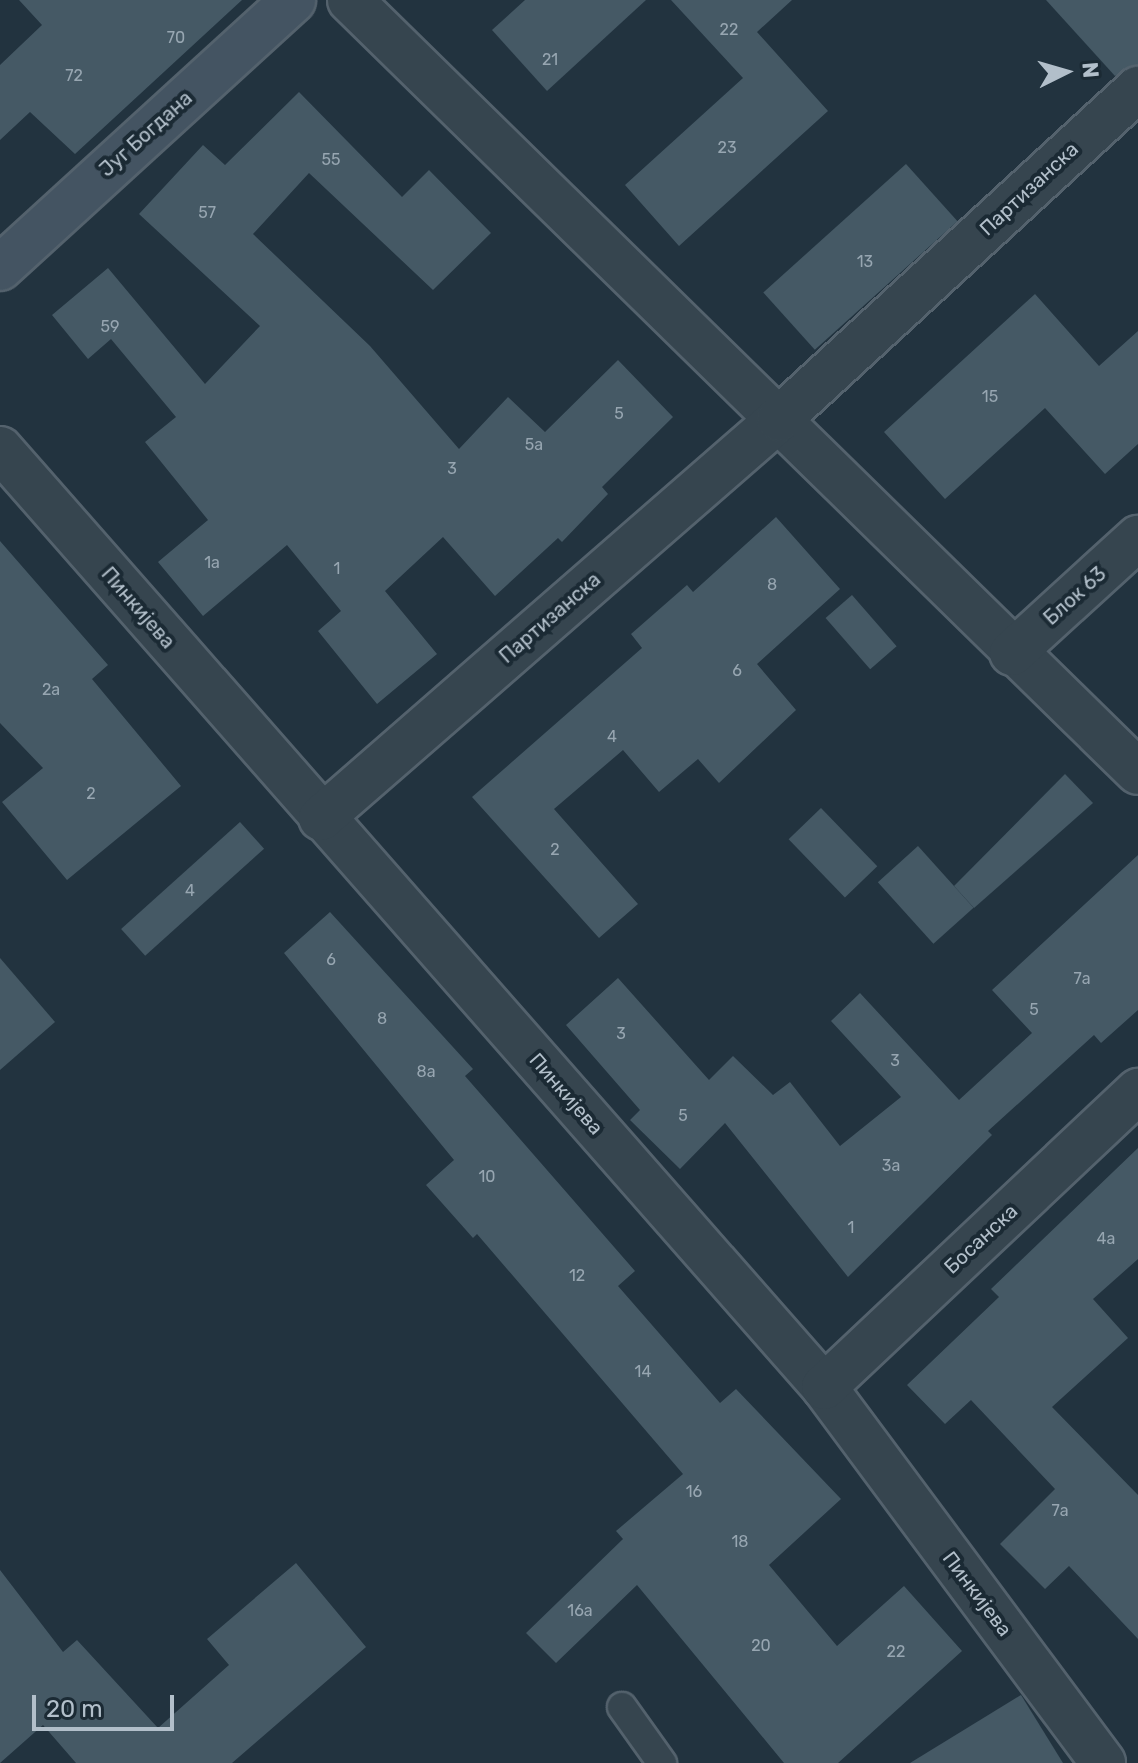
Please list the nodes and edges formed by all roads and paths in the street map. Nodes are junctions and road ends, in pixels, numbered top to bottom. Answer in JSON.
{"nodes":[{"id":1,"x":293,"y":0,"type":"edge"},
{"id":2,"x":350,"y":0,"type":"edge"},
{"id":3,"x":1138,"y":89,"type":"edge"},
{"id":4,"x":0,"y":268,"type":"edge"},
{"id":5,"x":779,"y":419,"type":"junction"},
{"id":6,"x":0,"y":449,"type":"edge"},
{"id":7,"x":1138,"y":538,"type":"edge"},
{"id":8,"x":1012,"y":653,"type":"junction"},
{"id":9,"x":1138,"y":772,"type":"edge"},
{"id":10,"x":321,"y":818,"type":"junction"},
{"id":11,"x":1138,"y":1091,"type":"edge"},
{"id":12,"x":824,"y":1387,"type":"junction"},
{"id":13,"x":622,"y":1707,"type":"dead end"},
{"id":14,"x":662,"y":1763,"type":"edge"},
{"id":15,"x":1103,"y":1763,"type":"edge"}],
"edges":[{"from":1,"to":4,"type":"street","name":"Југ Богдана"},
{"from":2,"to":5,"type":"street"},
{"from":3,"to":5,"type":"street","name":"Партизанска"},
{"from":5,"to":8,"type":"street"},
{"from":5,"to":10,"type":"street","name":"Партизанска"},
{"from":6,"to":10,"type":"street","name":"Пинкијева"},
{"from":7,"to":8,"type":"street","name":"Блок 63"},
{"from":8,"to":9,"type":"street"},
{"from":10,"to":12,"type":"street","name":"Пинкијева"},
{"from":11,"to":12,"type":"street","name":"Босанска"},
{"from":12,"to":15,"type":"street","name":"Пинкијева"},
{"from":13,"to":14,"type":"lane"}]}
